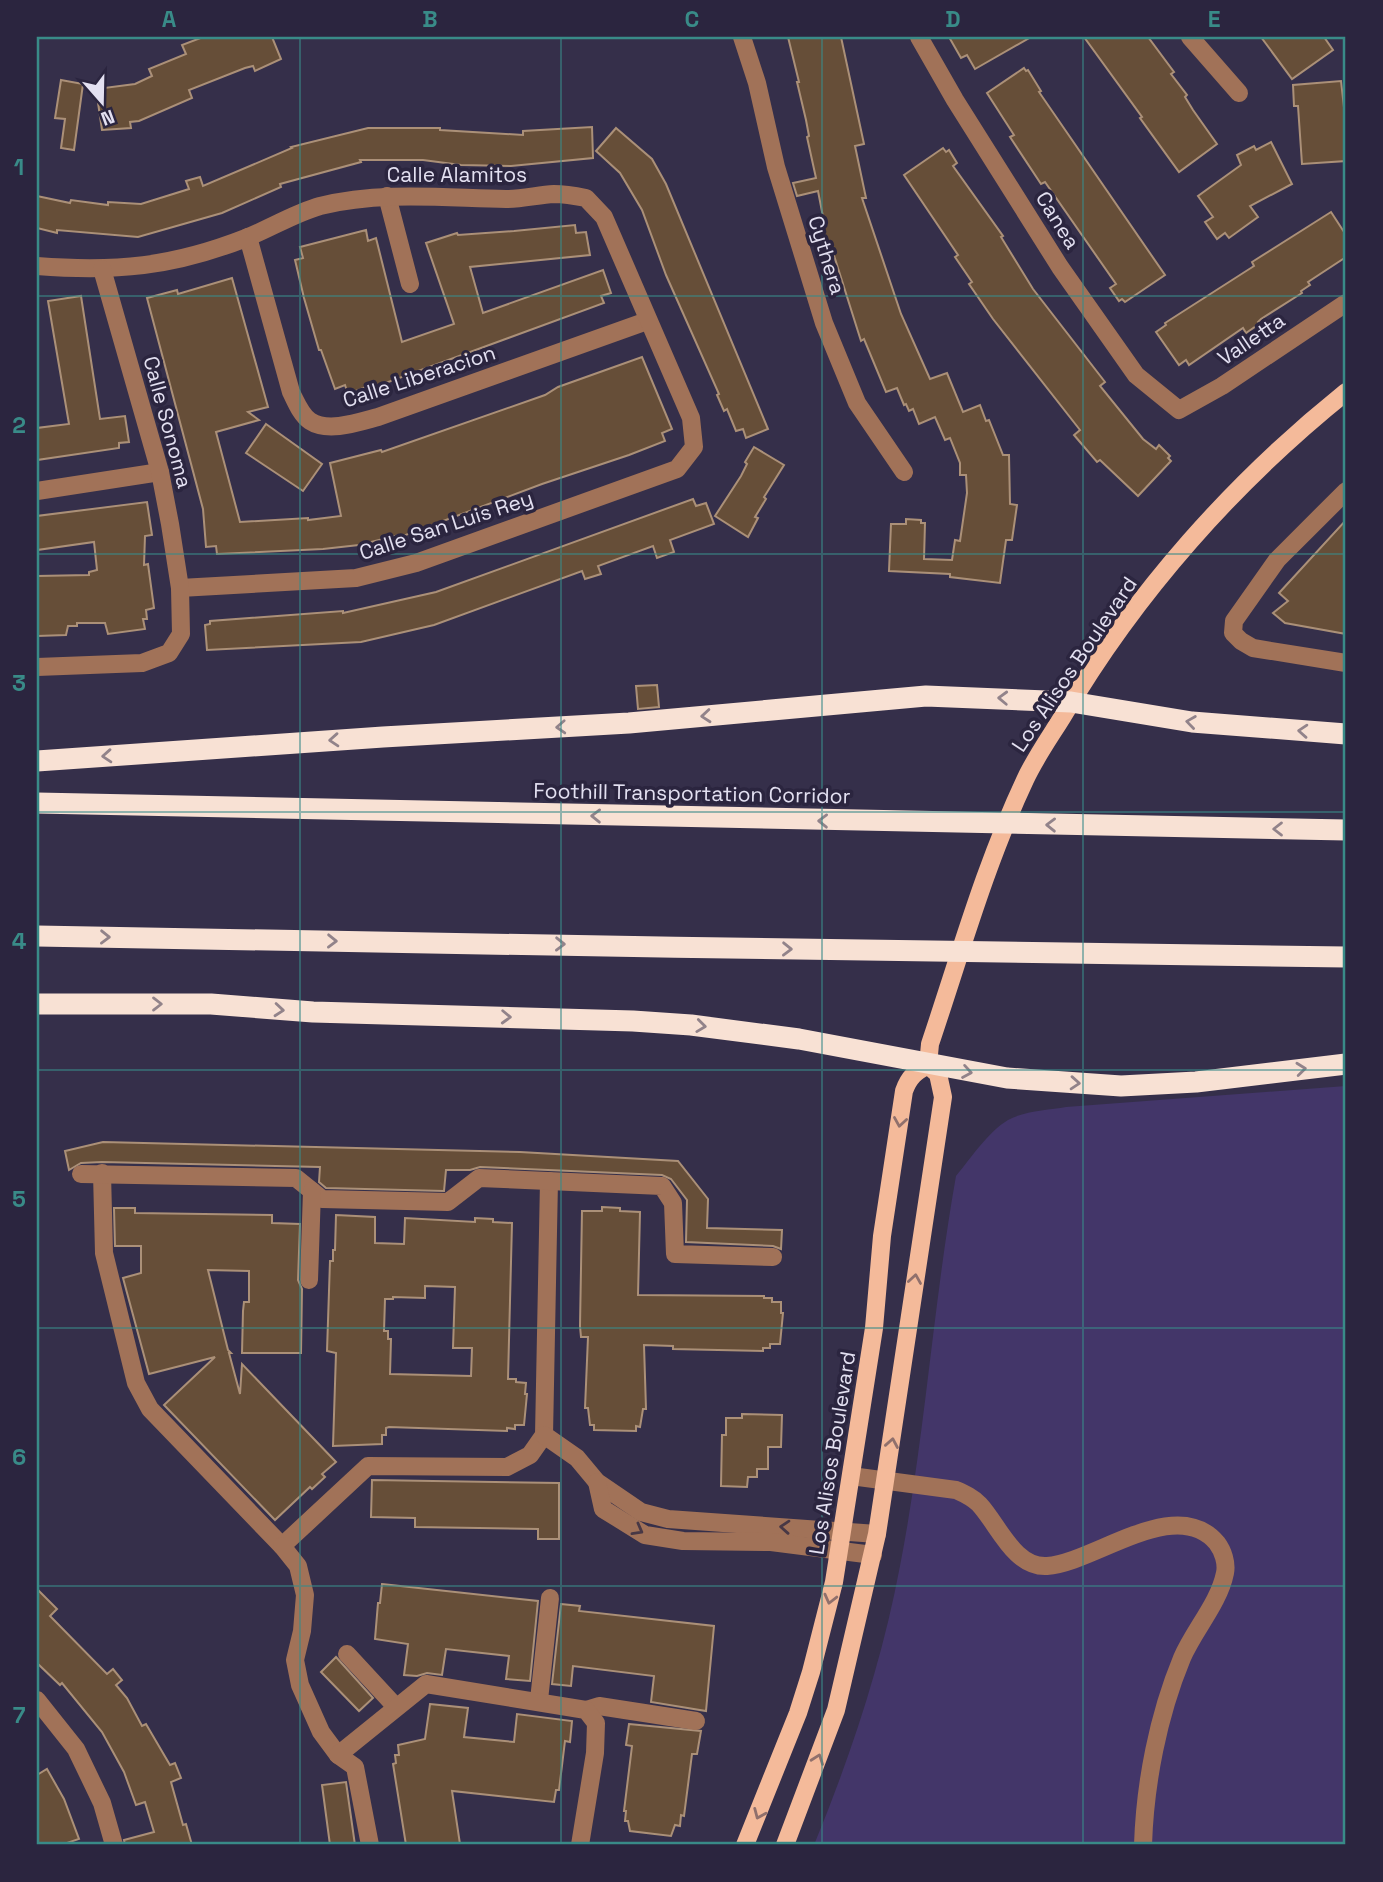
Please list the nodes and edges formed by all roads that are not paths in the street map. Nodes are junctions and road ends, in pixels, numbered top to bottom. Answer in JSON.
{"nodes":[{"id":1,"x":742,"y":37,"type":"edge"},
{"id":2,"x":919,"y":37,"type":"edge"},
{"id":3,"x":1191,"y":37,"type":"edge"},
{"id":4,"x":1239,"y":93,"type":"dead end"},
{"id":5,"x":387,"y":196,"type":"junction"},
{"id":6,"x":248,"y":237,"type":"junction"},
{"id":7,"x":37,"y":266,"type":"edge"},
{"id":8,"x":102,"y":269,"type":"junction"},
{"id":9,"x":410,"y":284,"type":"dead end"},
{"id":10,"x":1346,"y":303,"type":"edge"},
{"id":11,"x":647,"y":320,"type":"junction"},
{"id":12,"x":1346,"y":392,"type":"edge"},
{"id":13,"x":1180,"y":410,"type":"joint"},
{"id":14,"x":677,"y":469,"type":"joint"},
{"id":15,"x":160,"y":472,"type":"junction"},
{"id":16,"x":904,"y":472,"type":"dead end"},
{"id":17,"x":37,"y":491,"type":"edge"},
{"id":18,"x":1346,"y":491,"type":"edge"},
{"id":19,"x":180,"y":588,"type":"junction"},
{"id":20,"x":1346,"y":663,"type":"edge"},
{"id":21,"x":37,"y":667,"type":"edge"},
{"id":22,"x":1071,"y":702,"type":"junction"},
{"id":23,"x":1346,"y":734,"type":"edge"},
{"id":24,"x":37,"y":761,"type":"edge"},
{"id":25,"x":37,"y":803,"type":"edge"},
{"id":26,"x":1346,"y":830,"type":"edge"},
{"id":27,"x":37,"y":936,"type":"edge"},
{"id":28,"x":1346,"y":957,"type":"edge"},
{"id":29,"x":37,"y":1004,"type":"edge"},
{"id":30,"x":1346,"y":1064,"type":"edge"},
{"id":31,"x":928,"y":1065,"type":"junction"},
{"id":32,"x":102,"y":1173,"type":"junction"},
{"id":33,"x":81,"y":1174,"type":"dead end"},
{"id":34,"x":549,"y":1181,"type":"junction"},
{"id":35,"x":312,"y":1191,"type":"junction"},
{"id":36,"x":773,"y":1257,"type":"dead end"},
{"id":37,"x":309,"y":1280,"type":"dead end"},
{"id":38,"x":544,"y":1435,"type":"junction"},
{"id":39,"x":851,"y":1476,"type":"junction"},
{"id":40,"x":886,"y":1480,"type":"junction"},
{"id":41,"x":597,"y":1482,"type":"junction"},
{"id":42,"x":842,"y":1532,"type":"junction"},
{"id":43,"x":877,"y":1534,"type":"junction"},
{"id":44,"x":282,"y":1546,"type":"junction"},
{"id":45,"x":840,"y":1551,"type":"junction"},
{"id":46,"x":873,"y":1555,"type":"junction"},
{"id":47,"x":550,"y":1598,"type":"dead end"},
{"id":48,"x":347,"y":1654,"type":"dead end"},
{"id":49,"x":37,"y":1700,"type":"edge"},
{"id":50,"x":539,"y":1700,"type":"junction"},
{"id":51,"x":396,"y":1707,"type":"junction"},
{"id":52,"x":586,"y":1710,"type":"junction"},
{"id":53,"x":696,"y":1721,"type":"dead end"},
{"id":54,"x":338,"y":1755,"type":"junction"},
{"id":55,"x":114,"y":1845,"type":"edge"},
{"id":56,"x":370,"y":1845,"type":"edge"},
{"id":57,"x":580,"y":1845,"type":"edge"},
{"id":58,"x":745,"y":1845,"type":"edge"},
{"id":59,"x":785,"y":1845,"type":"edge"},
{"id":60,"x":1143,"y":1845,"type":"edge"}],
"edges":[{"from":1,"to":16,"type":"street","name":"Cythera"},
{"from":2,"to":13,"type":"street","name":"Canea"},
{"from":3,"to":4,"type":"street"},
{"from":5,"to":6,"type":"street","name":"Calle Alamitos"},
{"from":5,"to":9,"type":"street"},
{"from":5,"to":11,"type":"street","name":"Calle Alamitos"},
{"from":6,"to":8,"type":"street","name":"Calle Alamitos"},
{"from":6,"to":11,"type":"street","name":"Calle Liberacion"},
{"from":7,"to":8,"type":"street","name":"Calle Alamitos"},
{"from":8,"to":15,"type":"street","name":"Calle Sonoma"},
{"from":10,"to":13,"type":"street","name":"Valletta"},
{"from":11,"to":14,"type":"street","name":"Calle Alamitos"},
{"from":12,"to":22,"type":"main road","name":"Los Alisos Boulevard"},
{"from":14,"to":19,"type":"street","name":"Calle San Luis Rey"},
{"from":15,"to":17,"type":"street"},
{"from":15,"to":19,"type":"street","name":"Calle Sonoma"},
{"from":18,"to":20,"type":"street"},
{"from":19,"to":21,"type":"street","name":"Calle Sonoma"},
{"from":23,"to":22,"type":"highway","one_way":true},
{"from":22,"to":24,"type":"highway","one_way":true},
{"from":22,"to":31,"type":"main road","name":"Los Alisos Boulevard"},
{"from":26,"to":25,"type":"highway","name":"Foothill Transportation Corridor","one_way":true},
{"from":27,"to":28,"type":"highway","one_way":true},
{"from":29,"to":31,"type":"highway","one_way":true},
{"from":31,"to":30,"type":"highway","one_way":true},
{"from":31,"to":39,"type":"main road","name":"Los Alisos Boulevard","one_way":true},
{"from":40,"to":31,"type":"main road","one_way":true},
{"from":32,"to":33,"type":"street"},
{"from":32,"to":35,"type":"street"},
{"from":32,"to":44,"type":"street"},
{"from":34,"to":35,"type":"street"},
{"from":34,"to":36,"type":"street"},
{"from":34,"to":38,"type":"street"},
{"from":35,"to":37,"type":"street"},
{"from":38,"to":41,"type":"street"},
{"from":38,"to":44,"type":"street"},
{"from":39,"to":40,"type":"street"},
{"from":39,"to":42,"type":"main road","name":"Los Alisos Boulevard"},
{"from":40,"to":43,"type":"main road"},
{"from":40,"to":60,"type":"street"},
{"from":42,"to":41,"type":"street","one_way":true},
{"from":41,"to":45,"type":"street","one_way":true},
{"from":42,"to":43,"type":"street"},
{"from":42,"to":45,"type":"main road","name":"Los Alisos Boulevard"},
{"from":43,"to":46,"type":"main road"},
{"from":44,"to":54,"type":"street"},
{"from":45,"to":46,"type":"street"},
{"from":45,"to":58,"type":"main road","name":"Los Alisos Boulevard","one_way":true},
{"from":59,"to":46,"type":"main road","one_way":true},
{"from":47,"to":50,"type":"street"},
{"from":48,"to":51,"type":"street"},
{"from":49,"to":55,"type":"street"},
{"from":50,"to":51,"type":"street"},
{"from":50,"to":52,"type":"street"},
{"from":51,"to":54,"type":"street"},
{"from":52,"to":53,"type":"street"},
{"from":52,"to":57,"type":"street"},
{"from":54,"to":56,"type":"street"}]}
